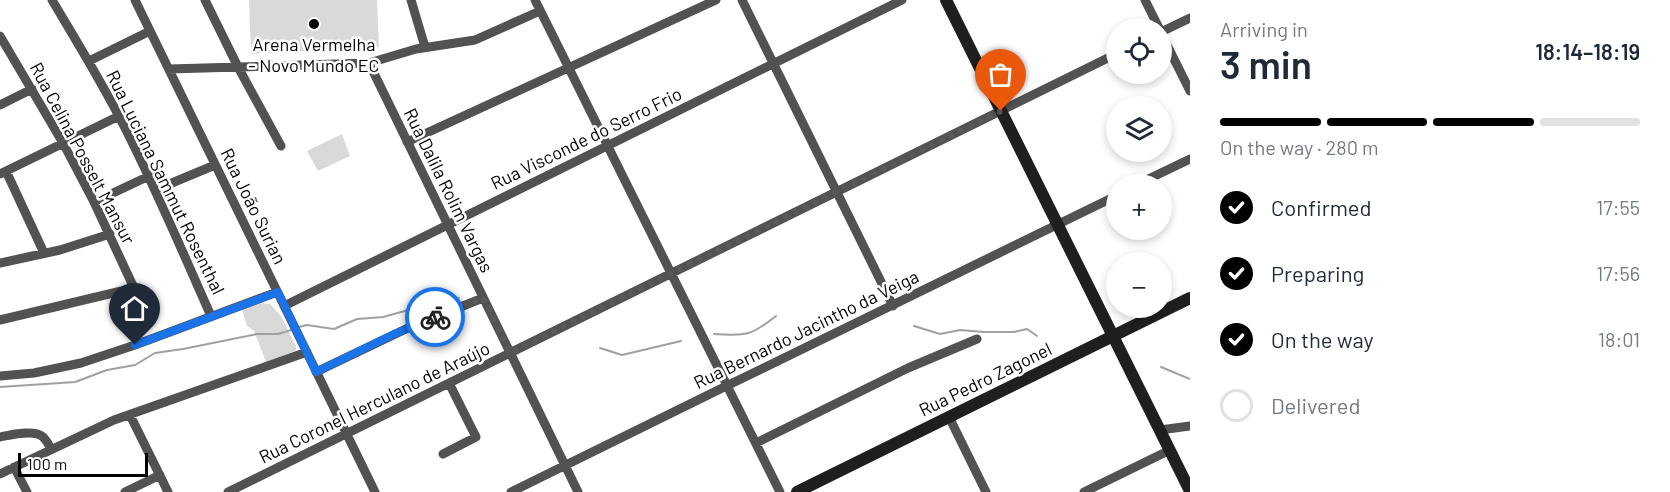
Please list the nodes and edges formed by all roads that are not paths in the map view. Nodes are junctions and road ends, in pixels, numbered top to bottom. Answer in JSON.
{"nodes":[{"id":1,"x":52,"y":0,"type":"edge"},
{"id":2,"x":135,"y":0,"type":"edge"},
{"id":3,"x":205,"y":0,"type":"edge"},
{"id":4,"x":411,"y":0,"type":"edge"},
{"id":5,"x":535,"y":0,"type":"edge"},
{"id":6,"x":716,"y":0,"type":"edge"},
{"id":7,"x":742,"y":0,"type":"edge"},
{"id":8,"x":902,"y":0,"type":"edge"},
{"id":9,"x":946,"y":0,"type":"edge"},
{"id":10,"x":1145,"y":0,"type":"edge"},
{"id":11,"x":540,"y":11,"type":"junction"},
{"id":12,"x":1154,"y":18,"type":"edge"},
{"id":13,"x":1190,"y":18,"type":"edge"},
{"id":14,"x":1172,"y":26,"type":"edge"},
{"id":15,"x":150,"y":32,"type":"junction"},
{"id":16,"x":0,"y":36,"type":"edge"},
{"id":17,"x":425,"y":47,"type":"junction"},
{"id":18,"x":1172,"y":55,"type":"edge"},
{"id":19,"x":1106,"y":59,"type":"edge"},
{"id":20,"x":89,"y":61,"type":"junction"},
{"id":21,"x":369,"y":63,"type":"junction"},
{"id":22,"x":774,"y":64,"type":"junction"},
{"id":23,"x":238,"y":67,"type":"junction"},
{"id":24,"x":568,"y":68,"type":"junction"},
{"id":25,"x":168,"y":69,"type":"junction"},
{"id":26,"x":32,"y":89,"type":"junction"},
{"id":27,"x":1190,"y":91,"type":"edge"},
{"id":28,"x":0,"y":105,"type":"edge"},
{"id":29,"x":1001,"y":111,"type":"junction"},
{"id":30,"x":119,"y":116,"type":"junction"},
{"id":31,"x":407,"y":142,"type":"junction"},
{"id":32,"x":63,"y":143,"type":"junction"},
{"id":33,"x":281,"y":146,"type":"dead end"},
{"id":34,"x":608,"y":146,"type":"junction"},
{"id":35,"x":1190,"y":159,"type":"edge"},
{"id":36,"x":215,"y":165,"type":"junction"},
{"id":37,"x":3,"y":173,"type":"edge"},
{"id":38,"x":1159,"y":174,"type":"edge"},
{"id":39,"x":148,"y":176,"type":"junction"},
{"id":40,"x":155,"y":190,"type":"junction"},
{"id":41,"x":837,"y":192,"type":"junction"},
{"id":42,"x":1106,"y":201,"type":"edge"},
{"id":43,"x":94,"y":202,"type":"junction"},
{"id":44,"x":448,"y":225,"type":"junction"},
{"id":45,"x":1058,"y":225,"type":"junction"},
{"id":46,"x":110,"y":234,"type":"junction"},
{"id":47,"x":44,"y":253,"type":"junction"},
{"id":48,"x":0,"y":263,"type":"edge"},
{"id":49,"x":671,"y":274,"type":"junction"},
{"id":50,"x":278,"y":292,"type":"junction"},
{"id":51,"x":483,"y":298,"type":"junction"},
{"id":52,"x":1190,"y":298,"type":"edge"},
{"id":53,"x":284,"y":306,"type":"junction"},
{"id":54,"x":893,"y":306,"type":"junction"},
{"id":55,"x":212,"y":316,"type":"junction"},
{"id":56,"x":0,"y":320,"type":"edge"},
{"id":57,"x":1113,"y":336,"type":"junction"},
{"id":58,"x":976,"y":339,"type":"dead end"},
{"id":59,"x":307,"y":352,"type":"junction"},
{"id":60,"x":510,"y":353,"type":"junction"},
{"id":61,"x":316,"y":372,"type":"junction"},
{"id":62,"x":0,"y":376,"type":"edge"},
{"id":63,"x":449,"y":383,"type":"junction"},
{"id":64,"x":727,"y":385,"type":"junction"},
{"id":65,"x":130,"y":415,"type":"junction"},
{"id":66,"x":949,"y":417,"type":"junction"},
{"id":67,"x":1190,"y":426,"type":"edge"},
{"id":68,"x":1160,"y":430,"type":"junction"},
{"id":69,"x":347,"y":434,"type":"junction"},
{"id":70,"x":0,"y":437,"type":"edge"},
{"id":71,"x":756,"y":444,"type":"junction"},
{"id":72,"x":51,"y":449,"type":"junction"},
{"id":73,"x":1170,"y":450,"type":"junction"},
{"id":74,"x":443,"y":454,"type":"dead end"},
{"id":75,"x":565,"y":465,"type":"junction"},
{"id":76,"x":14,"y":467,"type":"junction"},
{"id":77,"x":0,"y":474,"type":"edge"},
{"id":78,"x":160,"y":475,"type":"junction"},
{"id":79,"x":1190,"y":491,"type":"edge"},
{"id":80,"x":27,"y":492,"type":"edge"},
{"id":81,"x":125,"y":492,"type":"edge"},
{"id":82,"x":168,"y":492,"type":"edge"},
{"id":83,"x":228,"y":492,"type":"edge"},
{"id":84,"x":375,"y":492,"type":"edge"},
{"id":85,"x":511,"y":492,"type":"edge"},
{"id":86,"x":578,"y":492,"type":"edge"},
{"id":87,"x":780,"y":492,"type":"edge"},
{"id":88,"x":797,"y":492,"type":"edge"},
{"id":89,"x":986,"y":492,"type":"edge"},
{"id":90,"x":1084,"y":492,"type":"edge"}],
"edges":[{"from":1,"to":20,"type":"street","name":"Rua Luciana Sammut Rosenthal"},
{"from":2,"to":15,"type":"street","name":"Rua João Surian"},
{"from":3,"to":23,"type":"street"},
{"from":4,"to":17,"type":"street"},
{"from":5,"to":11,"type":"street"},
{"from":6,"to":24,"type":"street"},
{"from":7,"to":22,"type":"street"},
{"from":8,"to":22,"type":"street","name":"Rua Visconde do Serro Frio"},
{"from":9,"to":29,"type":"street"},
{"from":10,"to":12,"type":"street"},
{"from":11,"to":17,"type":"street"},
{"from":11,"to":24,"type":"street"},
{"from":13,"to":14,"type":"street"},
{"from":15,"to":20,"type":"street"},
{"from":15,"to":25,"type":"street","name":"Rua João Surian"},
{"from":16,"to":26,"type":"street","name":"Rua Celina Posselt Mansur"},
{"from":17,"to":21,"type":"street"},
{"from":18,"to":27,"type":"street"},
{"from":19,"to":29,"type":"street","name":"Rua Coronel Herculano de Araújo"},
{"from":20,"to":30,"type":"street","name":"Rua Luciana Sammut Rosenthal"},
{"from":21,"to":23,"type":"street"},
{"from":21,"to":31,"type":"street","name":"Rua Dalila Rolim Vargas"},
{"from":22,"to":34,"type":"street","name":"Rua Visconde do Serro Frio"},
{"from":22,"to":41,"type":"street"},
{"from":23,"to":25,"type":"street"},
{"from":23,"to":33,"type":"street"},
{"from":24,"to":31,"type":"street"},
{"from":24,"to":34,"type":"street"},
{"from":25,"to":36,"type":"street","name":"Rua João Surian"},
{"from":26,"to":28,"type":"street"},
{"from":26,"to":32,"type":"street","name":"Rua Celina Posselt Mansur"},
{"from":29,"to":41,"type":"street","name":"Rua Coronel Herculano de Araújo"},
{"from":29,"to":45,"type":"street"},
{"from":30,"to":32,"type":"street"},
{"from":30,"to":39,"type":"street","name":"Rua Luciana Sammut Rosenthal"},
{"from":31,"to":44,"type":"street","name":"Rua Dalila Rolim Vargas"},
{"from":32,"to":37,"type":"street"},
{"from":32,"to":43,"type":"street","name":"Rua Celina Posselt Mansur"},
{"from":34,"to":44,"type":"street","name":"Rua Visconde do Serro Frio"},
{"from":34,"to":49,"type":"street"},
{"from":35,"to":38,"type":"street"},
{"from":36,"to":40,"type":"street"},
{"from":36,"to":50,"type":"street","name":"Rua João Surian"},
{"from":37,"to":47,"type":"street"},
{"from":39,"to":40,"type":"street","name":"Rua Luciana Sammut Rosenthal"},
{"from":39,"to":43,"type":"street"},
{"from":40,"to":55,"type":"street","name":"Rua Luciana Sammut Rosenthal"},
{"from":41,"to":49,"type":"street","name":"Rua Coronel Herculano de Araújo"},
{"from":41,"to":54,"type":"street"},
{"from":42,"to":45,"type":"street","name":"Rua Bernardo Jacintho da Veiga"},
{"from":43,"to":46,"type":"street","name":"Rua Celina Posselt Mansur"},
{"from":44,"to":51,"type":"street","name":"Rua Dalila Rolim Vargas"},
{"from":44,"to":53,"type":"street","name":"Rua Visconde do Serro Frio"},
{"from":45,"to":54,"type":"street","name":"Rua Bernardo Jacintho da Veiga"},
{"from":45,"to":57,"type":"street"},
{"from":46,"to":47,"type":"street"},
{"from":46,"to":56,"type":"street","name":"Rua Celina Posselt Mansur"},
{"from":47,"to":48,"type":"street"},
{"from":49,"to":60,"type":"street","name":"Rua Coronel Herculano de Araújo"},
{"from":49,"to":64,"type":"street"},
{"from":50,"to":53,"type":"street","name":"Rua João Surian"},
{"from":50,"to":55,"type":"street"},
{"from":51,"to":60,"type":"street","name":"Rua Dalila Rolim Vargas"},
{"from":51,"to":61,"type":"street"},
{"from":52,"to":57,"type":"street","name":"Rua Pedro Zagonel"},
{"from":53,"to":59,"type":"street","name":"Rua João Surian"},
{"from":54,"to":64,"type":"street","name":"Rua Bernardo Jacintho da Veiga"},
{"from":55,"to":62,"type":"street"},
{"from":57,"to":66,"type":"street","name":"Rua Pedro Zagonel"},
{"from":57,"to":68,"type":"street"},
{"from":58,"to":71,"type":"street"},
{"from":59,"to":61,"type":"street","name":"Rua João Surian"},
{"from":59,"to":65,"type":"street"},
{"from":60,"to":63,"type":"street","name":"Rua Coronel Herculano de Araújo"},
{"from":60,"to":75,"type":"street","name":"Rua Dalila Rolim Vargas"},
{"from":61,"to":69,"type":"street","name":"Rua João Surian"},
{"from":63,"to":69,"type":"street","name":"Rua Coronel Herculano de Araújo"},
{"from":63,"to":74,"type":"street"},
{"from":64,"to":71,"type":"street"},
{"from":64,"to":75,"type":"street","name":"Rua Bernardo Jacintho da Veiga"},
{"from":65,"to":72,"type":"street"},
{"from":65,"to":78,"type":"street"},
{"from":66,"to":88,"type":"street","name":"Rua Pedro Zagonel"},
{"from":66,"to":89,"type":"street"},
{"from":67,"to":68,"type":"street"},
{"from":68,"to":73,"type":"street"},
{"from":69,"to":83,"type":"street","name":"Rua Coronel Herculano de Araújo"},
{"from":69,"to":84,"type":"street","name":"Rua João Surian"},
{"from":70,"to":72,"type":"street"},
{"from":71,"to":87,"type":"street"},
{"from":72,"to":76,"type":"street"},
{"from":73,"to":79,"type":"street"},
{"from":73,"to":90,"type":"street"},
{"from":75,"to":85,"type":"street","name":"Rua Bernardo Jacintho da Veiga"},
{"from":75,"to":86,"type":"street","name":"Rua Dalila Rolim Vargas"},
{"from":76,"to":77,"type":"street"},
{"from":76,"to":80,"type":"street"},
{"from":78,"to":81,"type":"street"},
{"from":78,"to":82,"type":"street"}]}
